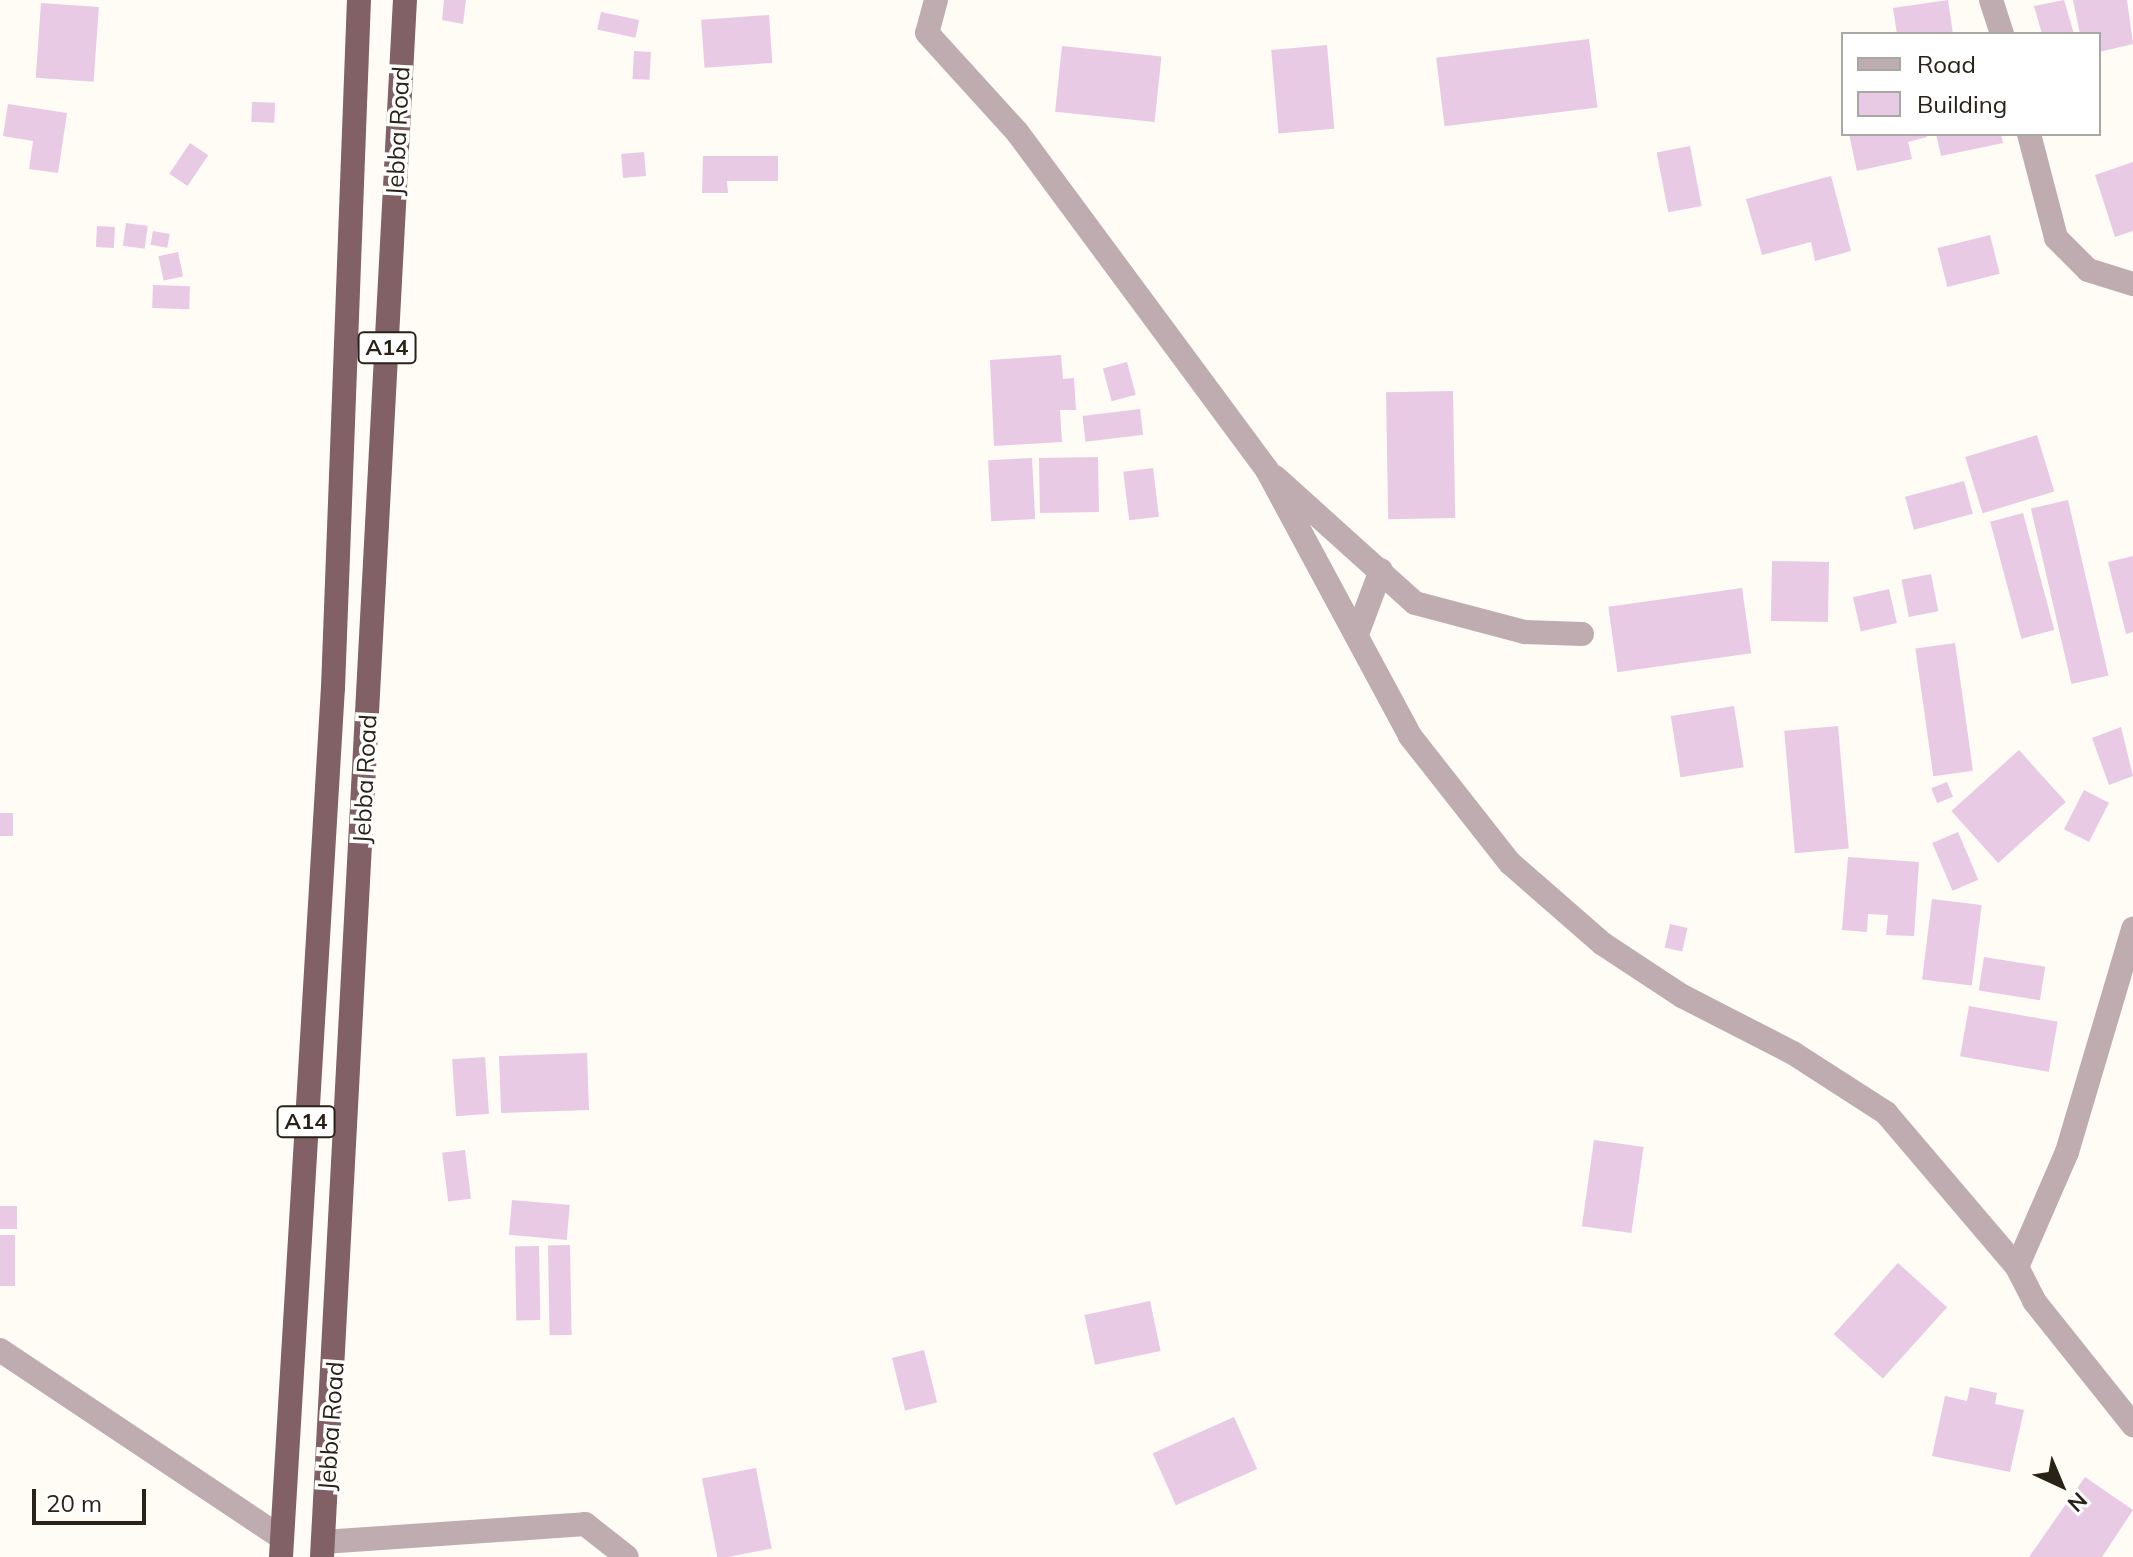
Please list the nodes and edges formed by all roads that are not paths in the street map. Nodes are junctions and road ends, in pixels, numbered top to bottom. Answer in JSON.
{"nodes":[{"id":1,"x":359,"y":0,"type":"edge"},
{"id":2,"x":405,"y":0,"type":"edge"},
{"id":3,"x":936,"y":0,"type":"edge"},
{"id":4,"x":1991,"y":0,"type":"edge"},
{"id":5,"x":2001,"y":32,"type":"edge"},
{"id":6,"x":2030,"y":136,"type":"edge"},
{"id":7,"x":2133,"y":284,"type":"edge"},
{"id":8,"x":1267,"y":470,"type":"junction"},
{"id":9,"x":1381,"y":570,"type":"junction"},
{"id":10,"x":1357,"y":634,"type":"junction"},
{"id":11,"x":1582,"y":634,"type":"dead end"},
{"id":12,"x":2133,"y":929,"type":"edge"},
{"id":13,"x":2126,"y":971,"type":"edge"},
{"id":14,"x":2017,"y":1267,"type":"junction"},
{"id":15,"x":0,"y":1350,"type":"edge"},
{"id":16,"x":2133,"y":1425,"type":"edge"},
{"id":17,"x":282,"y":1548,"type":"edge"},
{"id":18,"x":322,"y":1549,"type":"edge"},
{"id":19,"x":627,"y":1557,"type":"edge"}],
"edges":[{"from":1,"to":17,"type":"highway","name":"Jebba Road","number":"A14"},
{"from":2,"to":18,"type":"highway","name":"Jebba Road","number":"A14"},
{"from":3,"to":8,"type":"street"},
{"from":4,"to":5,"type":"street"},
{"from":6,"to":7,"type":"street"},
{"from":8,"to":9,"type":"street"},
{"from":8,"to":10,"type":"street"},
{"from":9,"to":10,"type":"street"},
{"from":9,"to":11,"type":"street"},
{"from":10,"to":14,"type":"street"},
{"from":12,"to":13,"type":"street"},
{"from":13,"to":14,"type":"street"},
{"from":14,"to":16,"type":"street"},
{"from":15,"to":17,"type":"street"},
{"from":18,"to":19,"type":"street"}]}
